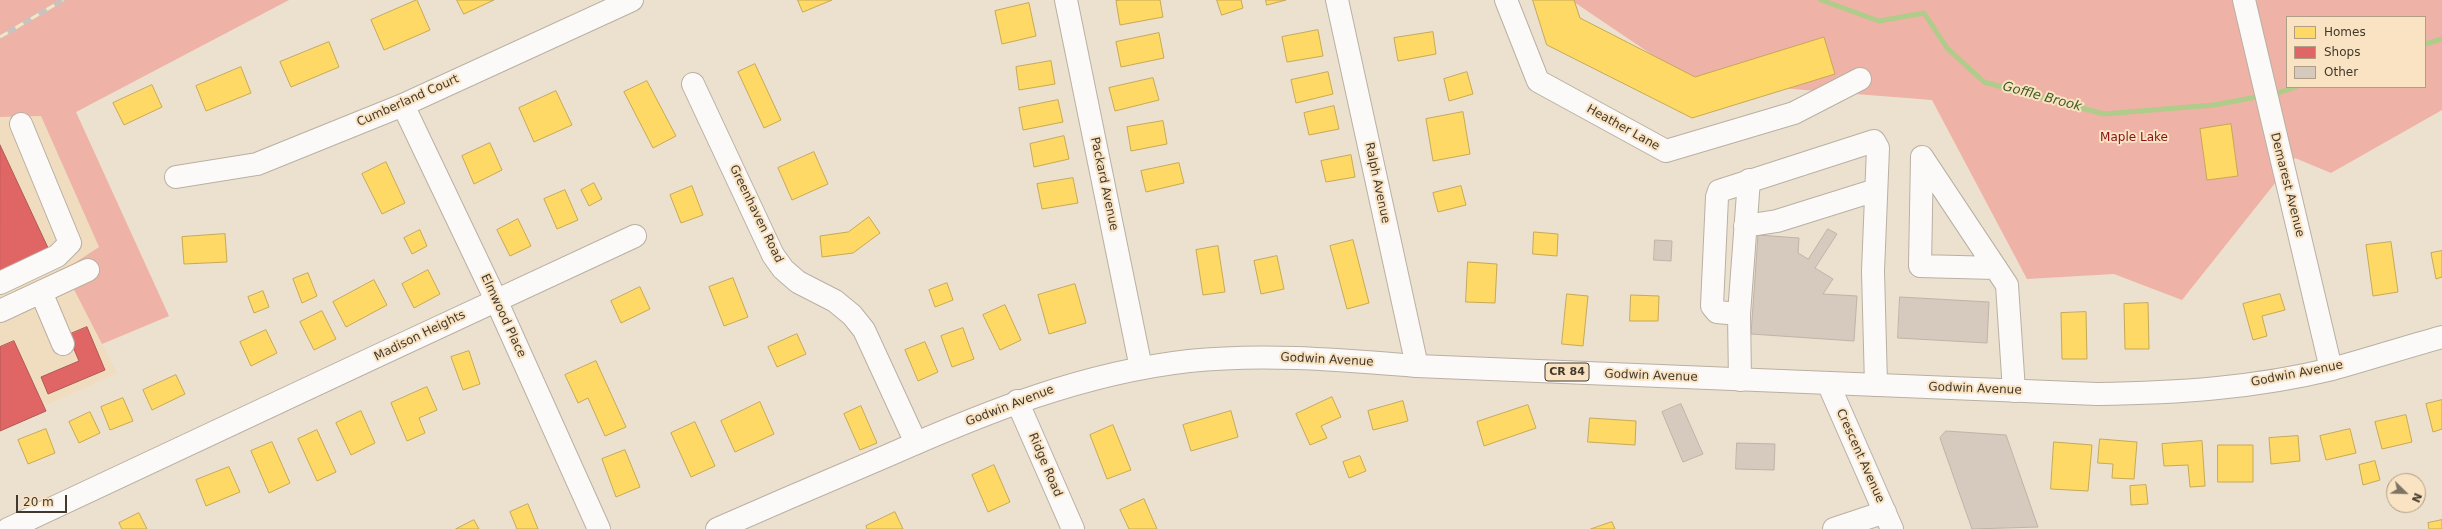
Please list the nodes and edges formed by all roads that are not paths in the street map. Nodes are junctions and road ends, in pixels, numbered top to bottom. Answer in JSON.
{"nodes":[{"id":1,"x":632,"y":0,"type":"edge"},
{"id":2,"x":1066,"y":0,"type":"edge"},
{"id":3,"x":1337,"y":0,"type":"edge"},
{"id":4,"x":1506,"y":0,"type":"edge"},
{"id":5,"x":2244,"y":0,"type":"edge"},
{"id":6,"x":1860,"y":79,"type":"dead end"},
{"id":7,"x":693,"y":84,"type":"dead end"},
{"id":8,"x":402,"y":105,"type":"junction"},
{"id":9,"x":21,"y":124,"type":"dead end"},
{"id":10,"x":176,"y":177,"type":"dead end"},
{"id":11,"x":1749,"y":180,"type":"junction"},
{"id":12,"x":1876,"y":190,"type":"junction"},
{"id":13,"x":1745,"y":226,"type":"junction"},
{"id":14,"x":635,"y":236,"type":"dead end"},
{"id":15,"x":1996,"y":268,"type":"junction"},
{"id":16,"x":88,"y":270,"type":"dead end"},
{"id":17,"x":0,"y":283,"type":"edge"},
{"id":18,"x":41,"y":292,"type":"junction"},
{"id":19,"x":496,"y":300,"type":"junction"},
{"id":20,"x":3,"y":302,"type":"edge"},
{"id":21,"x":1739,"y":314,"type":"junction"},
{"id":22,"x":2442,"y":337,"type":"edge"},
{"id":23,"x":63,"y":344,"type":"dead end"},
{"id":24,"x":1417,"y":366,"type":"junction"},
{"id":25,"x":1141,"y":368,"type":"junction"},
{"id":26,"x":2331,"y":369,"type":"junction"},
{"id":27,"x":1740,"y":380,"type":"junction"},
{"id":28,"x":1828,"y":384,"type":"junction"},
{"id":29,"x":1876,"y":386,"type":"junction"},
{"id":30,"x":2014,"y":391,"type":"junction"},
{"id":31,"x":1017,"y":401,"type":"junction"},
{"id":32,"x":916,"y":443,"type":"junction"},
{"id":33,"x":1888,"y":521,"type":"edge"},
{"id":34,"x":8,"y":529,"type":"edge"},
{"id":35,"x":599,"y":529,"type":"edge"},
{"id":36,"x":717,"y":529,"type":"edge"},
{"id":37,"x":1073,"y":529,"type":"edge"},
{"id":38,"x":1834,"y":529,"type":"edge"}],
"edges":[{"from":1,"to":8,"type":"street","name":"Cumberland Court"},
{"from":2,"to":25,"type":"street","name":"Packard Avenue"},
{"from":3,"to":24,"type":"street","name":"Ralph Avenue"},
{"from":4,"to":6,"type":"street","name":"Heather Lane"},
{"from":5,"to":26,"type":"street","name":"Demarest Avenue"},
{"from":7,"to":32,"type":"street","name":"Greenhaven Road"},
{"from":8,"to":10,"type":"street","name":"Cumberland Court"},
{"from":8,"to":19,"type":"street","name":"Elmwood Place"},
{"from":9,"to":17,"type":"street"},
{"from":11,"to":12,"type":"street"},
{"from":11,"to":13,"type":"street"},
{"from":11,"to":21,"type":"street"},
{"from":12,"to":13,"type":"street"},
{"from":12,"to":29,"type":"street"},
{"from":13,"to":21,"type":"street"},
{"from":14,"to":19,"type":"street","name":"Madison Heights"},
{"from":15,"to":15,"type":"street"},
{"from":15,"to":30,"type":"street"},
{"from":16,"to":18,"type":"street"},
{"from":18,"to":20,"type":"street"},
{"from":18,"to":23,"type":"street"},
{"from":19,"to":34,"type":"street","name":"Madison Heights"},
{"from":19,"to":35,"type":"street","name":"Elmwood Place"},
{"from":21,"to":27,"type":"street"},
{"from":22,"to":26,"type":"street","name":"Godwin Avenue","number":"CR 84"},
{"from":24,"to":25,"type":"street","name":"Godwin Avenue","number":"CR 84"},
{"from":24,"to":27,"type":"street","name":"Godwin Avenue","number":"CR 84"},
{"from":25,"to":31,"type":"street","name":"Godwin Avenue","number":"CR 84"},
{"from":26,"to":30,"type":"street","name":"Godwin Avenue","number":"CR 84"},
{"from":27,"to":28,"type":"street","name":"Godwin Avenue","number":"CR 84"},
{"from":28,"to":29,"type":"street","name":"Godwin Avenue","number":"CR 84"},
{"from":28,"to":33,"type":"street","name":"Crescent Avenue"},
{"from":29,"to":30,"type":"street","name":"Godwin Avenue","number":"CR 84"},
{"from":31,"to":32,"type":"street","name":"Godwin Avenue","number":"CR 84"},
{"from":31,"to":37,"type":"street","name":"Ridge Road"},
{"from":32,"to":36,"type":"street","name":"Godwin Avenue","number":"CR 84"},
{"from":33,"to":38,"type":"street"}]}
